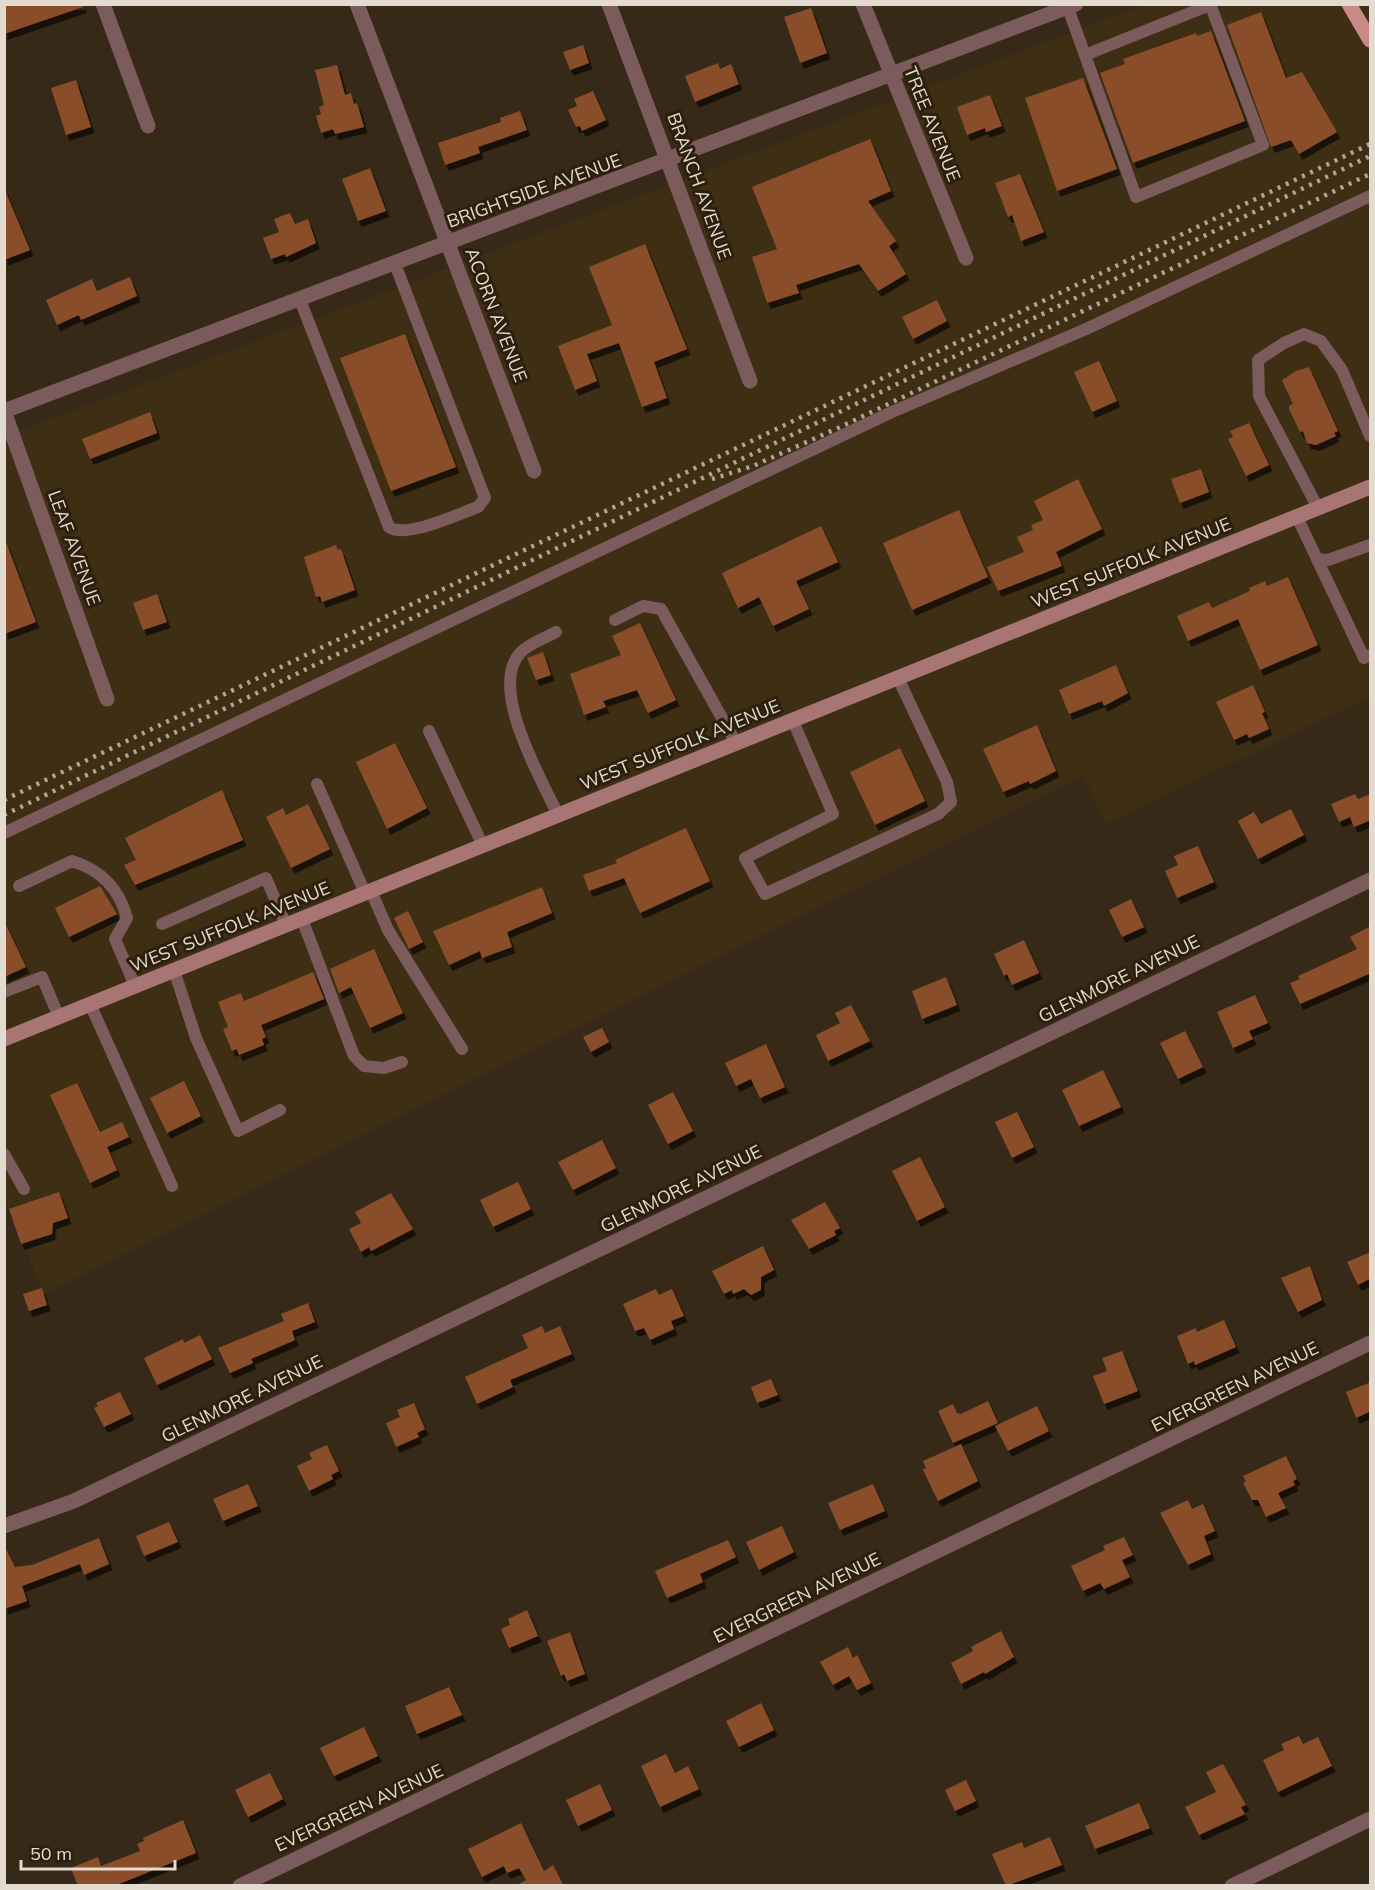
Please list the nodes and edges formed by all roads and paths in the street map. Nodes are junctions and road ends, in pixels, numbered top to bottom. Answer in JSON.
{"nodes":[{"id":1,"x":102,"y":4,"type":"edge"},
{"id":2,"x":357,"y":4,"type":"edge"},
{"id":3,"x":609,"y":4,"type":"edge"},
{"id":4,"x":863,"y":4,"type":"edge"},
{"id":5,"x":1349,"y":4,"type":"edge"},
{"id":6,"x":1210,"y":5,"type":"edge"},
{"id":7,"x":1072,"y":6,"type":"edge"},
{"id":8,"x":1371,"y":40,"type":"edge"},
{"id":9,"x":1085,"y":55,"type":"junction"},
{"id":10,"x":890,"y":76,"type":"junction"},
{"id":11,"x":148,"y":126,"type":"dead end"},
{"id":12,"x":669,"y":161,"type":"junction"},
{"id":13,"x":1371,"y":196,"type":"edge"},
{"id":14,"x":448,"y":243,"type":"junction"},
{"id":15,"x":966,"y":258,"type":"dead end"},
{"id":16,"x":394,"y":264,"type":"junction"},
{"id":17,"x":300,"y":300,"type":"junction"},
{"id":18,"x":750,"y":381,"type":"dead end"},
{"id":19,"x":4,"y":411,"type":"edge"},
{"id":20,"x":1371,"y":436,"type":"edge"},
{"id":21,"x":534,"y":471,"type":"dead end"},
{"id":22,"x":1371,"y":487,"type":"edge"},
{"id":23,"x":1318,"y":508,"type":"junction"},
{"id":24,"x":1297,"y":517,"type":"junction"},
{"id":25,"x":1371,"y":545,"type":"edge"},
{"id":26,"x":1317,"y":559,"type":"junction"},
{"id":27,"x":615,"y":620,"type":"dead end"},
{"id":28,"x":556,"y":632,"type":"dead end"},
{"id":29,"x":1371,"y":656,"type":"edge"},
{"id":30,"x":898,"y":678,"type":"junction"},
{"id":31,"x":107,"y":699,"type":"dead end"},
{"id":32,"x":793,"y":721,"type":"junction"},
{"id":33,"x":429,"y":731,"type":"dead end"},
{"id":34,"x":736,"y":744,"type":"junction"},
{"id":35,"x":317,"y":784,"type":"dead end"},
{"id":36,"x":558,"y":815,"type":"junction"},
{"id":37,"x":4,"y":833,"type":"edge"},
{"id":38,"x":483,"y":846,"type":"junction"},
{"id":39,"x":1371,"y":880,"type":"edge"},
{"id":40,"x":19,"y":886,"type":"dead end"},
{"id":41,"x":368,"y":892,"type":"junction"},
{"id":42,"x":302,"y":919,"type":"junction"},
{"id":43,"x":162,"y":924,"type":"dead end"},
{"id":44,"x":286,"y":925,"type":"junction"},
{"id":45,"x":174,"y":970,"type":"junction"},
{"id":46,"x":135,"y":986,"type":"junction"},
{"id":47,"x":4,"y":993,"type":"edge"},
{"id":48,"x":90,"y":1004,"type":"junction"},
{"id":49,"x":59,"y":1017,"type":"junction"},
{"id":50,"x":4,"y":1039,"type":"edge"},
{"id":51,"x":462,"y":1049,"type":"dead end"},
{"id":52,"x":402,"y":1062,"type":"dead end"},
{"id":53,"x":280,"y":1110,"type":"dead end"},
{"id":54,"x":4,"y":1154,"type":"edge"},
{"id":55,"x":172,"y":1186,"type":"dead end"},
{"id":56,"x":24,"y":1189,"type":"dead end"},
{"id":57,"x":1371,"y":1343,"type":"edge"},
{"id":58,"x":4,"y":1526,"type":"edge"},
{"id":59,"x":1371,"y":1819,"type":"edge"},
{"id":60,"x":240,"y":1886,"type":"edge"},
{"id":61,"x":1232,"y":1886,"type":"edge"}],
"edges":[{"from":1,"to":11,"type":"street"},
{"from":2,"to":14,"type":"street","name":"ACORN AVENUE"},
{"from":3,"to":12,"type":"street","name":"BRANCH AVENUE"},
{"from":4,"to":10,"type":"street","name":"TREE AVENUE"},
{"from":5,"to":8,"type":"main road"},
{"from":6,"to":9,"type":"lane"},
{"from":6,"to":9,"type":"lane"},
{"from":7,"to":9,"type":"lane"},
{"from":7,"to":10,"type":"street","name":"BRIGHTSIDE AVENUE"},
{"from":10,"to":12,"type":"street","name":"BRIGHTSIDE AVENUE"},
{"from":10,"to":15,"type":"street","name":"TREE AVENUE"},
{"from":12,"to":14,"type":"street","name":"BRIGHTSIDE AVENUE"},
{"from":12,"to":18,"type":"street","name":"BRANCH AVENUE"},
{"from":13,"to":37,"type":"lane"},
{"from":14,"to":16,"type":"street","name":"BRIGHTSIDE AVENUE"},
{"from":14,"to":21,"type":"street","name":"ACORN AVENUE"},
{"from":16,"to":17,"type":"street","name":"BRIGHTSIDE AVENUE"},
{"from":16,"to":17,"type":"lane"},
{"from":17,"to":19,"type":"street","name":"BRIGHTSIDE AVENUE"},
{"from":19,"to":31,"type":"street","name":"LEAF AVENUE"},
{"from":20,"to":23,"type":"lane"},
{"from":22,"to":23,"type":"main road","name":"WEST SUFFOLK AVENUE"},
{"from":23,"to":24,"type":"main road","name":"WEST SUFFOLK AVENUE"},
{"from":24,"to":26,"type":"lane"},
{"from":24,"to":30,"type":"main road","name":"WEST SUFFOLK AVENUE"},
{"from":25,"to":26,"type":"lane"},
{"from":26,"to":29,"type":"lane"},
{"from":27,"to":34,"type":"lane"},
{"from":28,"to":36,"type":"lane"},
{"from":30,"to":32,"type":"main road","name":"WEST SUFFOLK AVENUE"},
{"from":30,"to":32,"type":"lane"},
{"from":32,"to":34,"type":"main road","name":"WEST SUFFOLK AVENUE"},
{"from":33,"to":38,"type":"lane"},
{"from":34,"to":36,"type":"main road","name":"WEST SUFFOLK AVENUE"},
{"from":35,"to":41,"type":"lane"},
{"from":36,"to":38,"type":"main road","name":"WEST SUFFOLK AVENUE"},
{"from":38,"to":41,"type":"main road","name":"WEST SUFFOLK AVENUE"},
{"from":39,"to":58,"type":"street","name":"GLENMORE AVENUE"},
{"from":40,"to":46,"type":"lane"},
{"from":41,"to":42,"type":"main road","name":"WEST SUFFOLK AVENUE"},
{"from":41,"to":51,"type":"lane"},
{"from":42,"to":44,"type":"main road","name":"WEST SUFFOLK AVENUE"},
{"from":42,"to":52,"type":"lane"},
{"from":43,"to":44,"type":"lane"},
{"from":44,"to":45,"type":"main road","name":"WEST SUFFOLK AVENUE"},
{"from":45,"to":46,"type":"main road","name":"WEST SUFFOLK AVENUE"},
{"from":45,"to":53,"type":"lane"},
{"from":46,"to":48,"type":"main road","name":"WEST SUFFOLK AVENUE"},
{"from":47,"to":49,"type":"lane"},
{"from":48,"to":49,"type":"main road","name":"WEST SUFFOLK AVENUE"},
{"from":48,"to":55,"type":"lane"},
{"from":49,"to":50,"type":"main road","name":"WEST SUFFOLK AVENUE"},
{"from":54,"to":56,"type":"lane"},
{"from":57,"to":60,"type":"street","name":"EVERGREEN AVENUE"},
{"from":59,"to":61,"type":"street"}]}
